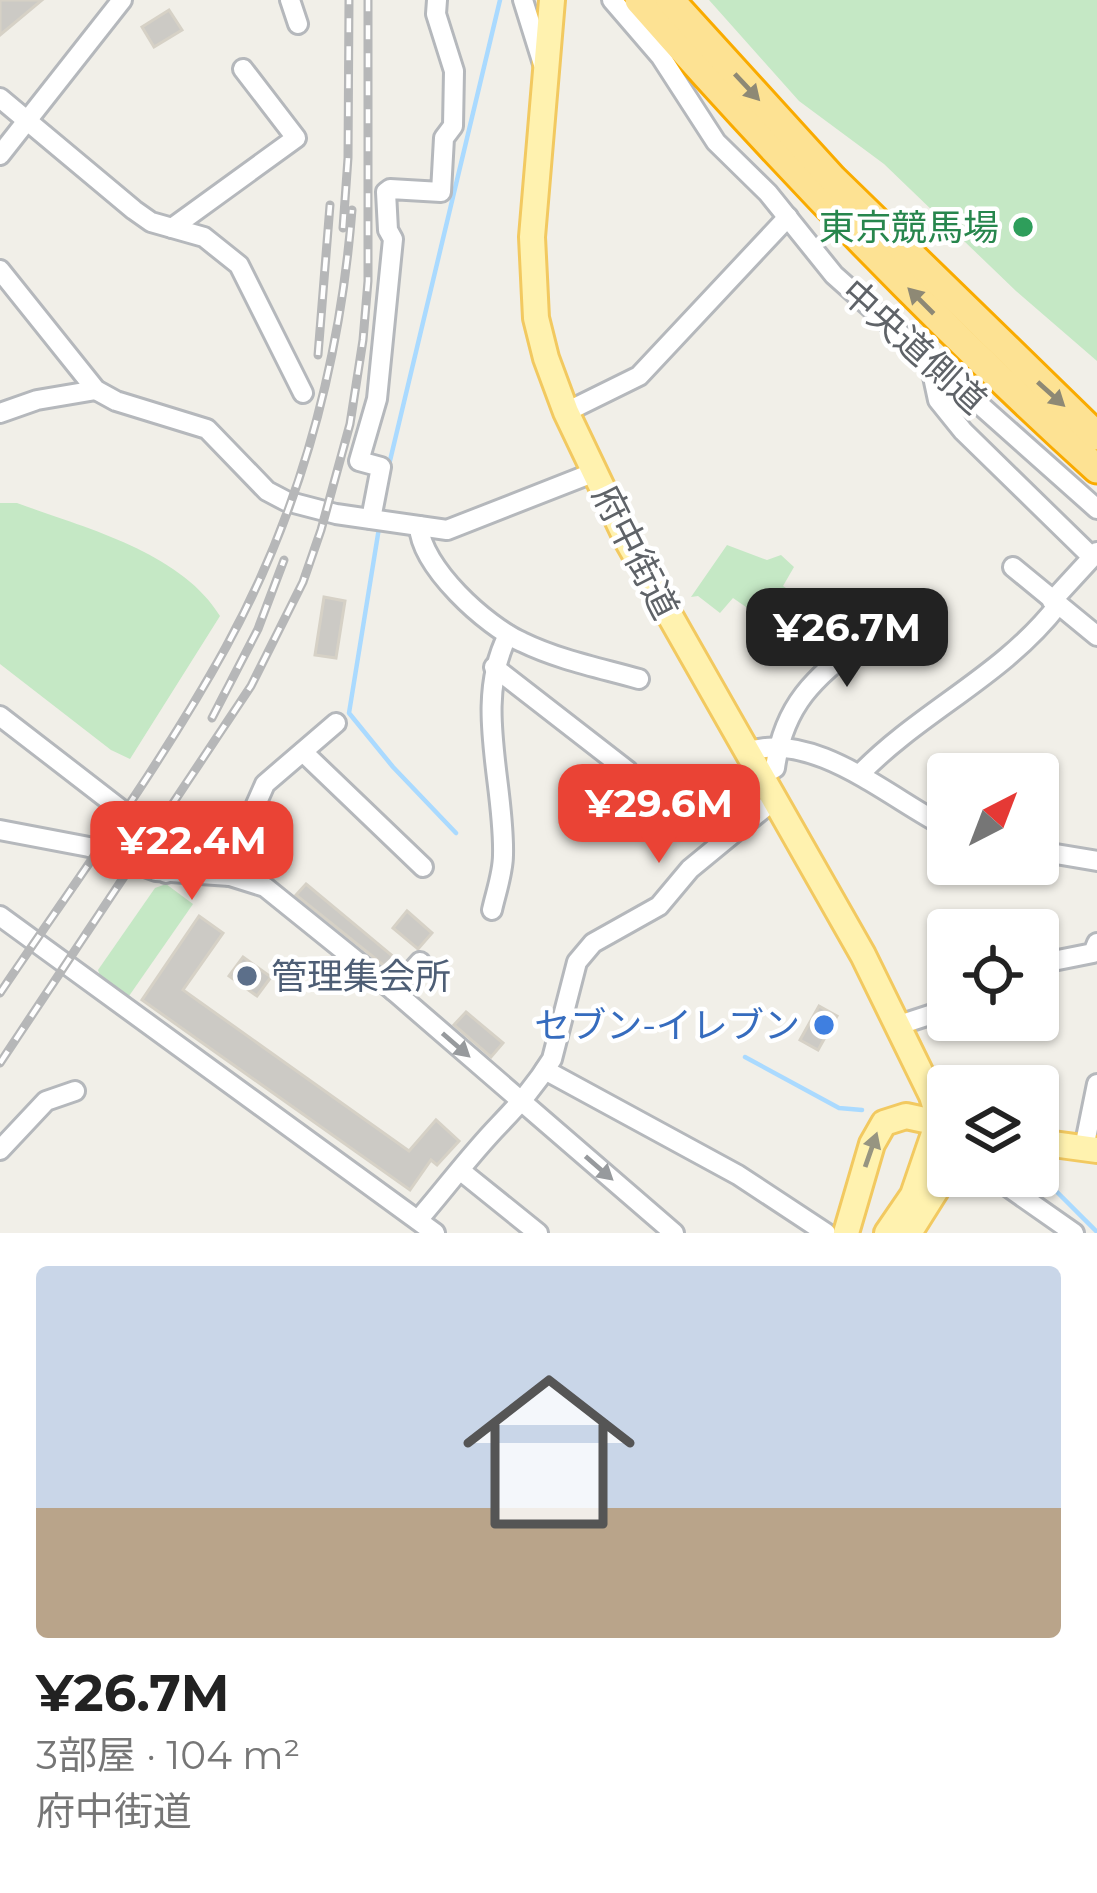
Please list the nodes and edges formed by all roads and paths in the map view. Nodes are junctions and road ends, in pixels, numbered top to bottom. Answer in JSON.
{"nodes":[{"id":1,"x":122,"y":0,"type":"edge"},
{"id":2,"x":290,"y":0,"type":"edge"},
{"id":3,"x":437,"y":0,"type":"edge"},
{"id":4,"x":523,"y":0,"type":"edge"},
{"id":5,"x":551,"y":0,"type":"edge"},
{"id":6,"x":612,"y":0,"type":"edge"},
{"id":7,"x":639,"y":0,"type":"edge"},
{"id":8,"x":670,"y":0,"type":"edge"},
{"id":9,"x":298,"y":23,"type":"dead end"},
{"id":10,"x":243,"y":69,"type":"dead end"},
{"id":11,"x":546,"y":74,"type":"junction"},
{"id":12,"x":0,"y":98,"type":"edge"},
{"id":13,"x":25,"y":123,"type":"junction"},
{"id":14,"x":0,"y":154,"type":"edge"},
{"id":15,"x":788,"y":217,"type":"junction"},
{"id":16,"x":172,"y":229,"type":"junction"},
{"id":17,"x":0,"y":270,"type":"edge"},
{"id":18,"x":938,"y":366,"type":"junction"},
{"id":19,"x":96,"y":390,"type":"junction"},
{"id":20,"x":303,"y":393,"type":"dead end"},
{"id":21,"x":566,"y":412,"type":"junction"},
{"id":22,"x":0,"y":413,"type":"edge"},
{"id":23,"x":1097,"y":436,"type":"edge"},
{"id":24,"x":1097,"y":469,"type":"edge"},
{"id":25,"x":595,"y":472,"type":"junction"},
{"id":26,"x":1097,"y":509,"type":"edge"},
{"id":27,"x":377,"y":520,"type":"junction"},
{"id":28,"x":419,"y":526,"type":"junction"},
{"id":29,"x":1095,"y":555,"type":"edge"},
{"id":30,"x":1012,"y":567,"type":"dead end"},
{"id":31,"x":1055,"y":603,"type":"junction"},
{"id":32,"x":889,"y":620,"type":"dead end"},
{"id":33,"x":508,"y":635,"type":"junction"},
{"id":34,"x":1097,"y":636,"type":"edge"},
{"id":35,"x":494,"y":667,"type":"junction"},
{"id":36,"x":639,"y":679,"type":"dead end"},
{"id":37,"x":0,"y":716,"type":"edge"},
{"id":38,"x":336,"y":723,"type":"dead end"},
{"id":39,"x":779,"y":745,"type":"junction"},
{"id":40,"x":303,"y":752,"type":"junction"},
{"id":41,"x":746,"y":752,"type":"junction"},
{"id":42,"x":628,"y":771,"type":"dead end"},
{"id":43,"x":860,"y":774,"type":"junction"},
{"id":44,"x":760,"y":776,"type":"junction"},
{"id":45,"x":774,"y":800,"type":"junction"},
{"id":46,"x":927,"y":815,"type":"edge"},
{"id":47,"x":0,"y":830,"type":"edge"},
{"id":48,"x":1059,"y":855,"type":"edge"},
{"id":49,"x":1097,"y":861,"type":"edge"},
{"id":50,"x":423,"y":867,"type":"dead end"},
{"id":51,"x":166,"y":873,"type":"junction"},
{"id":52,"x":230,"y":876,"type":"junction"},
{"id":53,"x":492,"y":910,"type":"dead end"},
{"id":54,"x":0,"y":916,"type":"edge"},
{"id":55,"x":1096,"y":951,"type":"edge"},
{"id":56,"x":1059,"y":959,"type":"edge"},
{"id":57,"x":420,"y":962,"type":"dead end"},
{"id":58,"x":394,"y":991,"type":"junction"},
{"id":59,"x":927,"y":1016,"type":"edge"},
{"id":60,"x":899,"y":1025,"type":"junction"},
{"id":61,"x":545,"y":1070,"type":"junction"},
{"id":62,"x":1097,"y":1084,"type":"edge"},
{"id":63,"x":927,"y":1085,"type":"edge"},
{"id":64,"x":74,"y":1090,"type":"dead end"},
{"id":65,"x":524,"y":1103,"type":"junction"},
{"id":66,"x":927,"y":1121,"type":"edge"},
{"id":67,"x":1059,"y":1145,"type":"edge"},
{"id":68,"x":1090,"y":1149,"type":"edge"},
{"id":69,"x":0,"y":1150,"type":"edge"},
{"id":70,"x":927,"y":1162,"type":"edge"},
{"id":71,"x":461,"y":1171,"type":"junction"},
{"id":72,"x":932,"y":1197,"type":"edge"},
{"id":73,"x":940,"y":1197,"type":"edge"},
{"id":74,"x":1023,"y":1197,"type":"edge"},
{"id":75,"x":418,"y":1220,"type":"junction"},
{"id":76,"x":435,"y":1233,"type":"edge"},
{"id":77,"x":538,"y":1233,"type":"edge"},
{"id":78,"x":674,"y":1233,"type":"edge"},
{"id":79,"x":826,"y":1233,"type":"edge"},
{"id":80,"x":846,"y":1233,"type":"edge"},
{"id":81,"x":887,"y":1233,"type":"edge"},
{"id":82,"x":909,"y":1233,"type":"edge"},
{"id":83,"x":930,"y":1233,"type":"edge"},
{"id":84,"x":1074,"y":1233,"type":"edge"}],
"edges":[{"from":1,"to":13,"type":"street"},
{"from":2,"to":9,"type":"street"},
{"from":3,"to":27,"type":"street"},
{"from":4,"to":11,"type":"street"},
{"from":5,"to":11,"type":"main road","name":"府中街道"},
{"from":6,"to":15,"type":"street","name":"中央道側道"},
{"from":24,"to":7,"type":"highway","one_way":true},
{"from":8,"to":23,"type":"highway","one_way":true},
{"from":10,"to":16,"type":"street"},
{"from":11,"to":21,"type":"main road","name":"府中街道"},
{"from":12,"to":13,"type":"street"},
{"from":13,"to":14,"type":"street"},
{"from":13,"to":16,"type":"street"},
{"from":15,"to":18,"type":"street","name":"中央道側道"},
{"from":15,"to":21,"type":"street"},
{"from":16,"to":20,"type":"street"},
{"from":17,"to":19,"type":"street"},
{"from":18,"to":26,"type":"street","name":"中央道側道"},
{"from":18,"to":29,"type":"street"},
{"from":19,"to":22,"type":"street"},
{"from":19,"to":27,"type":"street"},
{"from":21,"to":25,"type":"main road","name":"府中街道"},
{"from":25,"to":28,"type":"street"},
{"from":25,"to":41,"type":"main road","name":"府中街道"},
{"from":27,"to":28,"type":"street"},
{"from":28,"to":33,"type":"street"},
{"from":29,"to":31,"type":"street"},
{"from":30,"to":31,"type":"street"},
{"from":31,"to":34,"type":"street"},
{"from":31,"to":43,"type":"street"},
{"from":32,"to":39,"type":"street"},
{"from":33,"to":35,"type":"street"},
{"from":33,"to":36,"type":"street"},
{"from":35,"to":42,"type":"street"},
{"from":35,"to":53,"type":"street"},
{"from":37,"to":51,"type":"street"},
{"from":38,"to":40,"type":"street"},
{"from":39,"to":41,"type":"street"},
{"from":39,"to":43,"type":"street"},
{"from":39,"to":44,"type":"street"},
{"from":40,"to":50,"type":"street"},
{"from":40,"to":52,"type":"street"},
{"from":41,"to":44,"type":"main road","name":"府中街道"},
{"from":43,"to":46,"type":"street"},
{"from":44,"to":45,"type":"main road","name":"府中街道"},
{"from":45,"to":60,"type":"main road","name":"府中街道"},
{"from":45,"to":61,"type":"street"},
{"from":47,"to":51,"type":"street"},
{"from":48,"to":49,"type":"street"},
{"from":51,"to":52,"type":"street"},
{"from":52,"to":58,"type":"street"},
{"from":54,"to":75,"type":"street"},
{"from":55,"to":56,"type":"street"},
{"from":57,"to":58,"type":"street"},
{"from":58,"to":65,"type":"street","one_way":true},
{"from":59,"to":60,"type":"street"},
{"from":60,"to":63,"type":"main road","name":"府中街道"},
{"from":61,"to":65,"type":"street"},
{"from":61,"to":79,"type":"street"},
{"from":62,"to":68,"type":"street"},
{"from":64,"to":69,"type":"street"},
{"from":65,"to":71,"type":"street"},
{"from":65,"to":78,"type":"street","one_way":true},
{"from":80,"to":66,"type":"main road","one_way":true},
{"from":67,"to":68,"type":"main road"},
{"from":70,"to":81,"type":"main road"},
{"from":71,"to":75,"type":"street"},
{"from":71,"to":77,"type":"street"},
{"from":72,"to":82,"type":"main road"},
{"from":73,"to":83,"type":"main road","name":"府中街道"},
{"from":74,"to":84,"type":"street"},
{"from":75,"to":76,"type":"street"}]}
